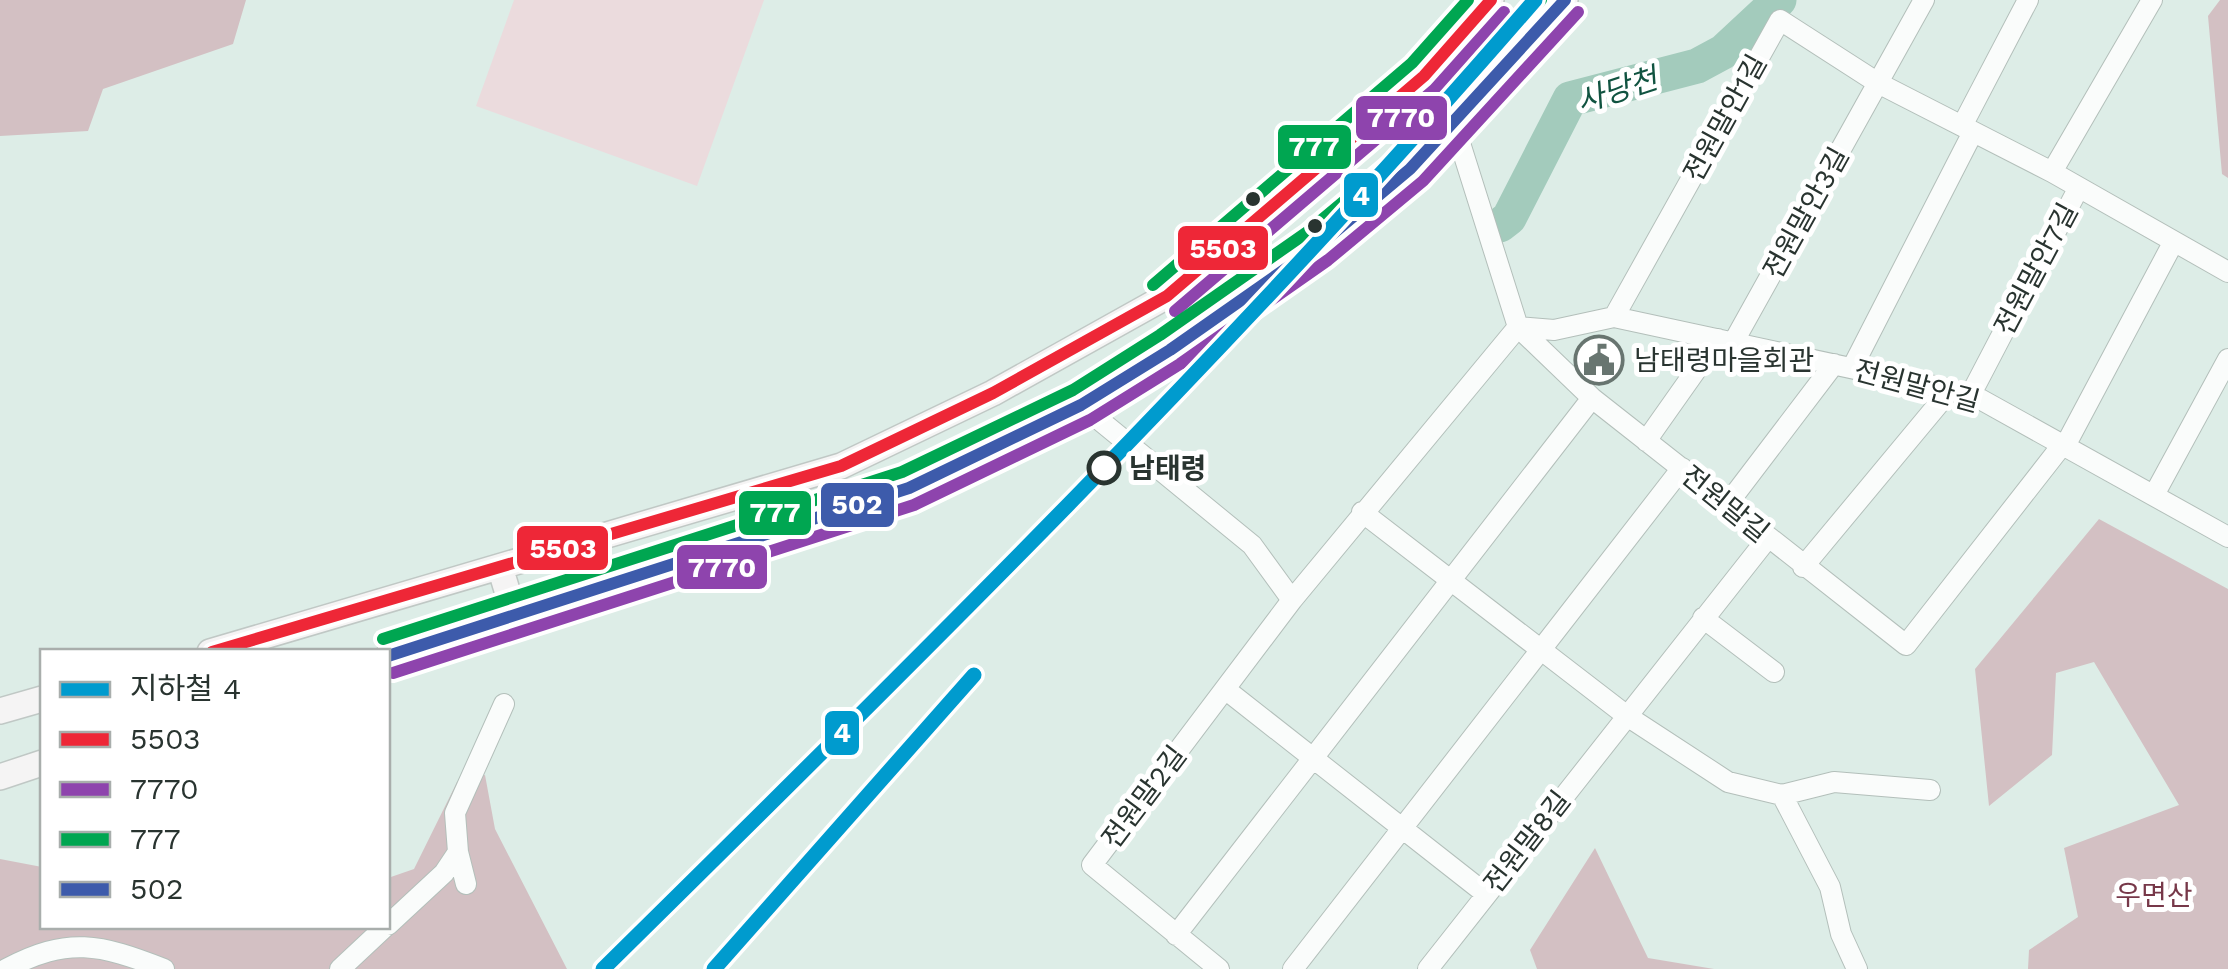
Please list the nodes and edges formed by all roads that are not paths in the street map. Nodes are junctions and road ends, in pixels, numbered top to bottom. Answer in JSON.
{"nodes":[{"id":1,"x":1491,"y":0,"type":"edge"},
{"id":2,"x":1566,"y":0,"type":"edge"},
{"id":3,"x":1924,"y":0,"type":"edge"},
{"id":4,"x":2028,"y":0,"type":"edge"},
{"id":5,"x":2152,"y":0,"type":"edge"},
{"id":6,"x":1424,"y":76,"type":"junction"},
{"id":7,"x":1878,"y":83,"type":"junction"},
{"id":8,"x":1454,"y":124,"type":"junction"},
{"id":9,"x":1968,"y":129,"type":"junction"},
{"id":10,"x":2052,"y":172,"type":"junction"},
{"id":11,"x":2078,"y":188,"type":"junction"},
{"id":12,"x":2173,"y":244,"type":"junction"},
{"id":13,"x":2228,"y":272,"type":"edge"},
{"id":14,"x":1614,"y":317,"type":"junction"},
{"id":15,"x":1518,"y":327,"type":"junction"},
{"id":16,"x":1726,"y":341,"type":"junction"},
{"id":17,"x":2228,"y":359,"type":"edge"},
{"id":18,"x":1843,"y":366,"type":"junction"},
{"id":19,"x":1961,"y":391,"type":"junction"},
{"id":20,"x":1592,"y":398,"type":"junction"},
{"id":21,"x":1081,"y":405,"type":"junction"},
{"id":22,"x":1646,"y":441,"type":"junction"},
{"id":23,"x":2064,"y":445,"type":"junction"},
{"id":24,"x":1682,"y":468,"type":"junction"},
{"id":25,"x":2154,"y":496,"type":"junction"},
{"id":26,"x":1726,"y":506,"type":"junction"},
{"id":27,"x":1362,"y":512,"type":"junction"},
{"id":28,"x":2228,"y":537,"type":"edge"},
{"id":29,"x":1767,"y":539,"type":"junction"},
{"id":30,"x":500,"y":567,"type":"junction"},
{"id":31,"x":1803,"y":568,"type":"junction"},
{"id":32,"x":1451,"y":580,"type":"junction"},
{"id":33,"x":1292,"y":600,"type":"junction"},
{"id":34,"x":514,"y":617,"type":"junction"},
{"id":35,"x":1703,"y":618,"type":"junction"},
{"id":36,"x":220,"y":649,"type":"edge"},
{"id":37,"x":1540,"y":650,"type":"junction"},
{"id":38,"x":390,"y":655,"type":"edge"},
{"id":39,"x":1774,"y":672,"type":"dead end"},
{"id":40,"x":1225,"y":689,"type":"junction"},
{"id":41,"x":40,"y":700,"type":"edge"},
{"id":42,"x":504,"y":704,"type":"dead end"},
{"id":43,"x":0,"y":711,"type":"edge"},
{"id":44,"x":1627,"y":716,"type":"junction"},
{"id":45,"x":1314,"y":758,"type":"junction"},
{"id":46,"x":40,"y":765,"type":"edge"},
{"id":47,"x":0,"y":777,"type":"edge"},
{"id":48,"x":1930,"y":790,"type":"dead end"},
{"id":49,"x":1782,"y":795,"type":"junction"},
{"id":50,"x":1404,"y":828,"type":"junction"},
{"id":51,"x":458,"y":852,"type":"junction"},
{"id":52,"x":466,"y":884,"type":"dead end"},
{"id":53,"x":1486,"y":894,"type":"junction"},
{"id":54,"x":390,"y":923,"type":"edge"},
{"id":55,"x":384,"y":929,"type":"edge"},
{"id":56,"x":1176,"y":935,"type":"junction"},
{"id":57,"x":6,"y":969,"type":"edge"},
{"id":58,"x":164,"y":969,"type":"edge"},
{"id":59,"x":340,"y":969,"type":"edge"},
{"id":60,"x":1219,"y":969,"type":"edge"},
{"id":61,"x":1293,"y":969,"type":"edge"},
{"id":62,"x":1428,"y":969,"type":"edge"},
{"id":63,"x":1857,"y":969,"type":"edge"}],
"edges":[{"from":1,"to":6,"type":"main road"},
{"from":2,"to":8,"type":"main road"},
{"from":3,"to":7,"type":"street","name":"전원말안3길"},
{"from":4,"to":9,"type":"street"},
{"from":5,"to":10,"type":"street","name":"전원말안7길"},
{"from":6,"to":8,"type":"main road"},
{"from":6,"to":30,"type":"main road"},
{"from":7,"to":9,"type":"street"},
{"from":7,"to":14,"type":"street","name":"전원말안1길"},
{"from":7,"to":16,"type":"street","name":"전원말안3길"},
{"from":8,"to":15,"type":"street","name":"전원말길"},
{"from":8,"to":21,"type":"main road"},
{"from":9,"to":10,"type":"street"},
{"from":9,"to":18,"type":"street"},
{"from":10,"to":11,"type":"street"},
{"from":11,"to":12,"type":"street","name":"전원말안7길"},
{"from":11,"to":19,"type":"street","name":"전원말안7길"},
{"from":12,"to":13,"type":"street","name":"전원말안7길"},
{"from":12,"to":23,"type":"street"},
{"from":14,"to":15,"type":"street","name":"전원말안길"},
{"from":14,"to":16,"type":"street","name":"전원말안길"},
{"from":15,"to":20,"type":"street","name":"전원말길"},
{"from":15,"to":27,"type":"street","name":"전원말2길"},
{"from":16,"to":18,"type":"street","name":"전원말안길"},
{"from":16,"to":22,"type":"street","name":"전원말안3길"},
{"from":17,"to":25,"type":"street"},
{"from":18,"to":19,"type":"street","name":"전원말안길"},
{"from":18,"to":26,"type":"street"},
{"from":19,"to":23,"type":"street","name":"전원말안길"},
{"from":19,"to":31,"type":"street","name":"전원말안7길"},
{"from":20,"to":22,"type":"street","name":"전원말길"},
{"from":20,"to":32,"type":"street"},
{"from":21,"to":33,"type":"street"},
{"from":21,"to":34,"type":"main road"},
{"from":22,"to":24,"type":"street","name":"전원말길"},
{"from":23,"to":25,"type":"street","name":"전원말안길"},
{"from":23,"to":31,"type":"street","name":"전원말길"},
{"from":24,"to":26,"type":"street","name":"전원말길"},
{"from":24,"to":37,"type":"street"},
{"from":25,"to":28,"type":"street","name":"전원말안길"},
{"from":26,"to":29,"type":"street","name":"전원말길"},
{"from":27,"to":32,"type":"street"},
{"from":27,"to":33,"type":"street","name":"전원말2길"},
{"from":29,"to":31,"type":"street","name":"전원말길"},
{"from":29,"to":35,"type":"street","name":"전원말8길"},
{"from":30,"to":34,"type":"main road"},
{"from":30,"to":36,"type":"main road"},
{"from":32,"to":37,"type":"street"},
{"from":32,"to":45,"type":"street"},
{"from":33,"to":40,"type":"street","name":"전원말2길"},
{"from":34,"to":38,"type":"main road"},
{"from":35,"to":39,"type":"street"},
{"from":35,"to":44,"type":"street","name":"전원말8길"},
{"from":37,"to":44,"type":"street"},
{"from":37,"to":50,"type":"street"},
{"from":40,"to":45,"type":"street"},
{"from":40,"to":56,"type":"street","name":"전원말2길"},
{"from":41,"to":43,"type":"main road"},
{"from":42,"to":51,"type":"street"},
{"from":44,"to":49,"type":"street"},
{"from":44,"to":53,"type":"street","name":"전원말8길"},
{"from":45,"to":50,"type":"street"},
{"from":45,"to":56,"type":"street"},
{"from":46,"to":47,"type":"main road"},
{"from":48,"to":49,"type":"street"},
{"from":49,"to":63,"type":"street"},
{"from":50,"to":53,"type":"street"},
{"from":50,"to":61,"type":"street"},
{"from":51,"to":52,"type":"street"},
{"from":51,"to":54,"type":"street"},
{"from":53,"to":62,"type":"street","name":"전원말8길"},
{"from":55,"to":59,"type":"street"},
{"from":56,"to":60,"type":"street"},
{"from":57,"to":58,"type":"street"}]}
